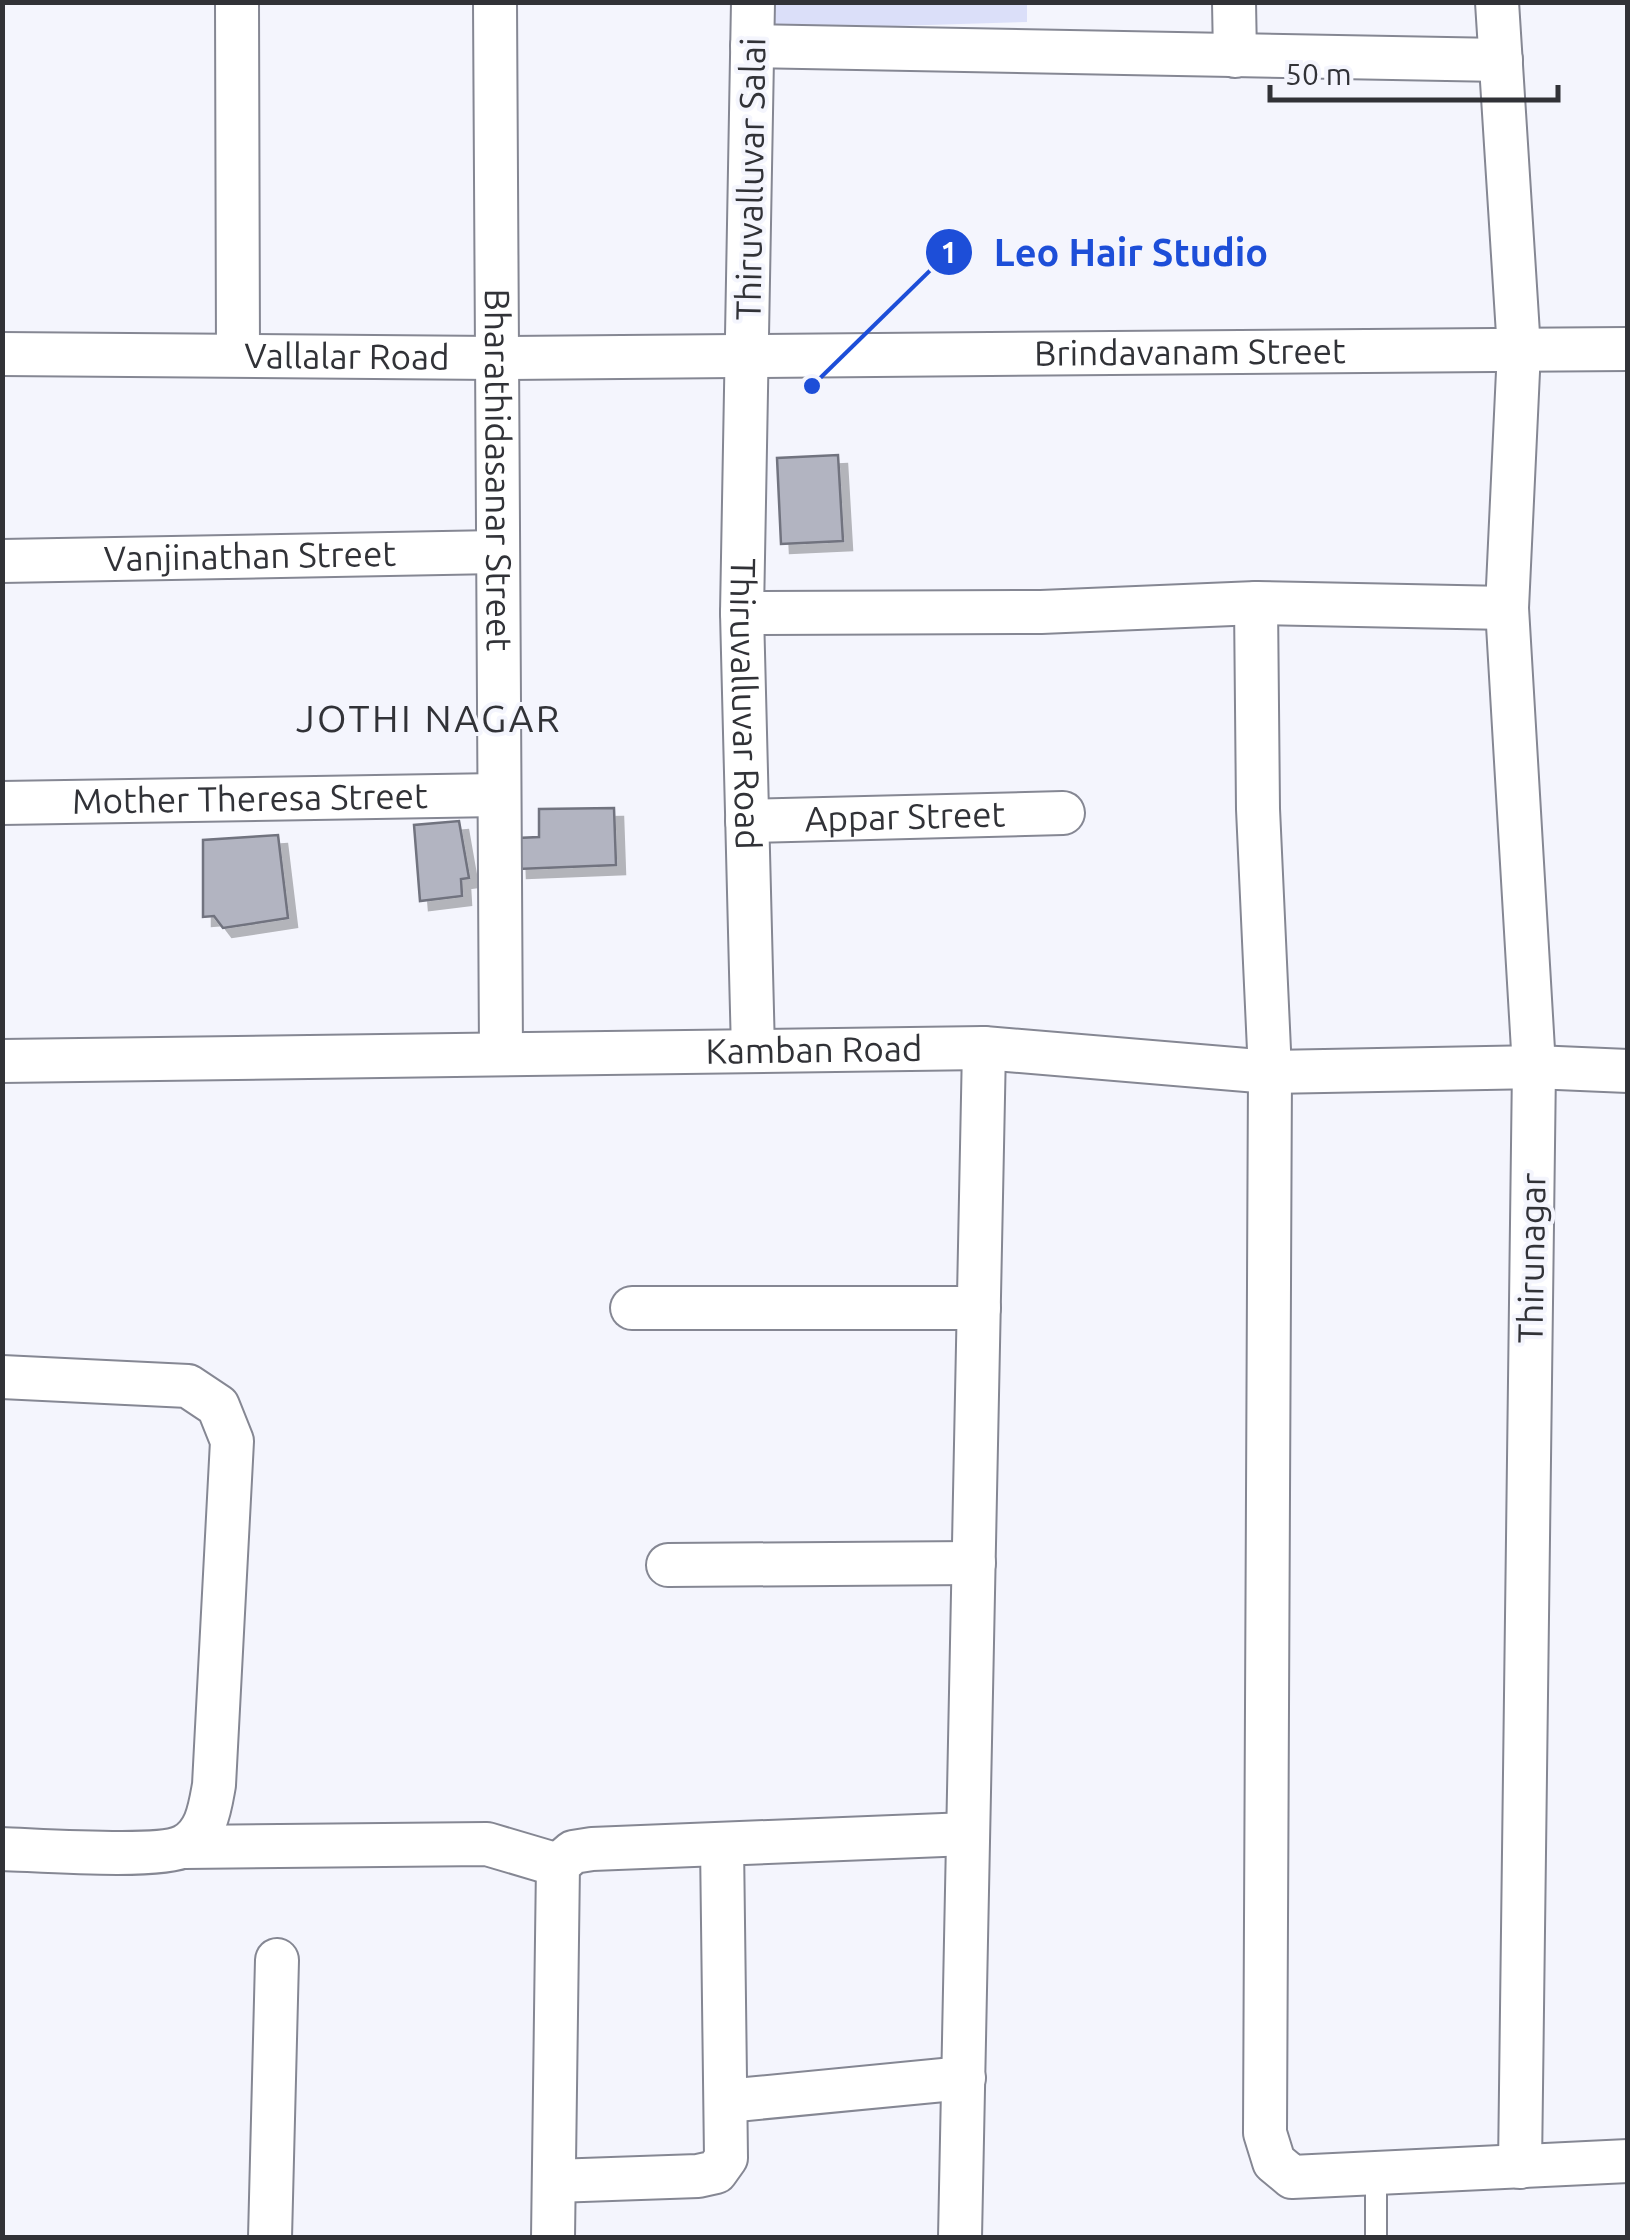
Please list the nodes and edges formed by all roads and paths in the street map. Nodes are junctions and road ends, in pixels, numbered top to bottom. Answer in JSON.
{"nodes":[{"id":1,"x":237,"y":2,"type":"edge"},
{"id":2,"x":495,"y":2,"type":"edge"},
{"id":3,"x":753,"y":2,"type":"edge"},
{"id":4,"x":1234,"y":2,"type":"edge"},
{"id":5,"x":1497,"y":2,"type":"edge"},
{"id":6,"x":752,"y":46,"type":"junction"},
{"id":7,"x":1235,"y":56,"type":"junction"},
{"id":8,"x":1501,"y":60,"type":"junction"},
{"id":9,"x":1519,"y":350,"type":"junction"},
{"id":10,"x":1628,"y":350,"type":"edge"},
{"id":11,"x":2,"y":354,"type":"edge"},
{"id":12,"x":238,"y":355,"type":"junction"},
{"id":13,"x":749,"y":356,"type":"junction"},
{"id":14,"x":495,"y":358,"type":"junction"},
{"id":15,"x":496,"y":552,"type":"junction"},
{"id":16,"x":2,"y":561,"type":"edge"},
{"id":17,"x":1256,"y":603,"type":"junction"},
{"id":18,"x":1507,"y":608,"type":"junction"},
{"id":19,"x":742,"y":613,"type":"junction"},
{"id":20,"x":498,"y":796,"type":"junction"},
{"id":21,"x":2,"y":804,"type":"edge"},
{"id":22,"x":1063,"y":814,"type":"dead end"},
{"id":23,"x":747,"y":821,"type":"junction"},
{"id":24,"x":984,"y":1048,"type":"junction"},
{"id":25,"x":753,"y":1051,"type":"junction"},
{"id":26,"x":500,"y":1054,"type":"junction"},
{"id":27,"x":2,"y":1061,"type":"edge"},
{"id":28,"x":1534,"y":1067,"type":"junction"},
{"id":29,"x":1628,"y":1071,"type":"edge"},
{"id":30,"x":1270,"y":1072,"type":"junction"},
{"id":31,"x":632,"y":1308,"type":"dead end"},
{"id":32,"x":978,"y":1308,"type":"junction"},
{"id":33,"x":2,"y":1376,"type":"edge"},
{"id":34,"x":974,"y":1562,"type":"junction"},
{"id":35,"x":668,"y":1564,"type":"dead end"},
{"id":36,"x":968,"y":1834,"type":"junction"},
{"id":37,"x":722,"y":1844,"type":"junction"},
{"id":38,"x":184,"y":1846,"type":"junction"},
{"id":39,"x":2,"y":1849,"type":"edge"},
{"id":40,"x":558,"y":1865,"type":"junction"},
{"id":41,"x":276,"y":1960,"type":"dead end"},
{"id":42,"x":964,"y":2078,"type":"junction"},
{"id":43,"x":726,"y":2101,"type":"junction"},
{"id":44,"x":1628,"y":2161,"type":"edge"},
{"id":45,"x":1520,"y":2167,"type":"junction"},
{"id":46,"x":1376,"y":2174,"type":"junction"},
{"id":47,"x":554,"y":2180,"type":"junction"},
{"id":48,"x":270,"y":2238,"type":"edge"},
{"id":49,"x":553,"y":2238,"type":"edge"},
{"id":50,"x":960,"y":2238,"type":"edge"},
{"id":51,"x":1376,"y":2238,"type":"edge"}],
"edges":[{"from":1,"to":12,"type":"street"},
{"from":2,"to":14,"type":"street","name":"Bharathidasanar Street"},
{"from":3,"to":6,"type":"street","name":"Thiruvalluvar Salai"},
{"from":4,"to":7,"type":"street"},
{"from":5,"to":8,"type":"street","name":"Thirunagar"},
{"from":6,"to":7,"type":"street"},
{"from":6,"to":13,"type":"street","name":"Thiruvalluvar Salai"},
{"from":7,"to":8,"type":"street"},
{"from":8,"to":9,"type":"street","name":"Thirunagar"},
{"from":9,"to":10,"type":"street","name":"Brindavanam Street"},
{"from":9,"to":13,"type":"street","name":"Brindavanam Street"},
{"from":9,"to":18,"type":"street","name":"Thirunagar"},
{"from":11,"to":12,"type":"street","name":"Vallalar Road"},
{"from":12,"to":14,"type":"street","name":"Vallalar Road"},
{"from":13,"to":14,"type":"street","name":"Vallalar Road"},
{"from":13,"to":19,"type":"street","name":"Thiruvalluvar Road"},
{"from":14,"to":15,"type":"street","name":"Bharathidasanar Street"},
{"from":15,"to":16,"type":"street","name":"Vanjinathan Street"},
{"from":15,"to":20,"type":"street","name":"Bharathidasanar Street"},
{"from":17,"to":18,"type":"street"},
{"from":17,"to":19,"type":"street"},
{"from":17,"to":30,"type":"street"},
{"from":18,"to":28,"type":"street","name":"Thirunagar"},
{"from":19,"to":23,"type":"street","name":"Thiruvalluvar Road"},
{"from":20,"to":21,"type":"street","name":"Mother Theresa Street"},
{"from":20,"to":26,"type":"street","name":"Bharathidasanar Street"},
{"from":22,"to":23,"type":"street","name":"Appar Street"},
{"from":23,"to":25,"type":"street","name":"Thiruvalluvar Road"},
{"from":24,"to":25,"type":"street","name":"Kamban Road"},
{"from":24,"to":30,"type":"street","name":"Kamban Road"},
{"from":24,"to":32,"type":"street"},
{"from":25,"to":26,"type":"street","name":"Kamban Road"},
{"from":26,"to":27,"type":"street","name":"Kamban Road"},
{"from":28,"to":29,"type":"street","name":"Kamban Road"},
{"from":28,"to":30,"type":"street","name":"Kamban Road"},
{"from":28,"to":45,"type":"street","name":"Thirunagar"},
{"from":30,"to":46,"type":"street"},
{"from":31,"to":32,"type":"street"},
{"from":32,"to":34,"type":"street"},
{"from":33,"to":38,"type":"street"},
{"from":34,"to":35,"type":"street"},
{"from":34,"to":36,"type":"street"},
{"from":36,"to":37,"type":"street"},
{"from":36,"to":42,"type":"street"},
{"from":37,"to":40,"type":"street"},
{"from":37,"to":43,"type":"street"},
{"from":38,"to":39,"type":"street"},
{"from":38,"to":40,"type":"street"},
{"from":40,"to":47,"type":"street"},
{"from":41,"to":48,"type":"street"},
{"from":42,"to":43,"type":"street"},
{"from":42,"to":50,"type":"street"},
{"from":43,"to":47,"type":"street"},
{"from":44,"to":45,"type":"street"},
{"from":45,"to":46,"type":"street"},
{"from":46,"to":51,"type":"lane"},
{"from":47,"to":49,"type":"street"}]}
